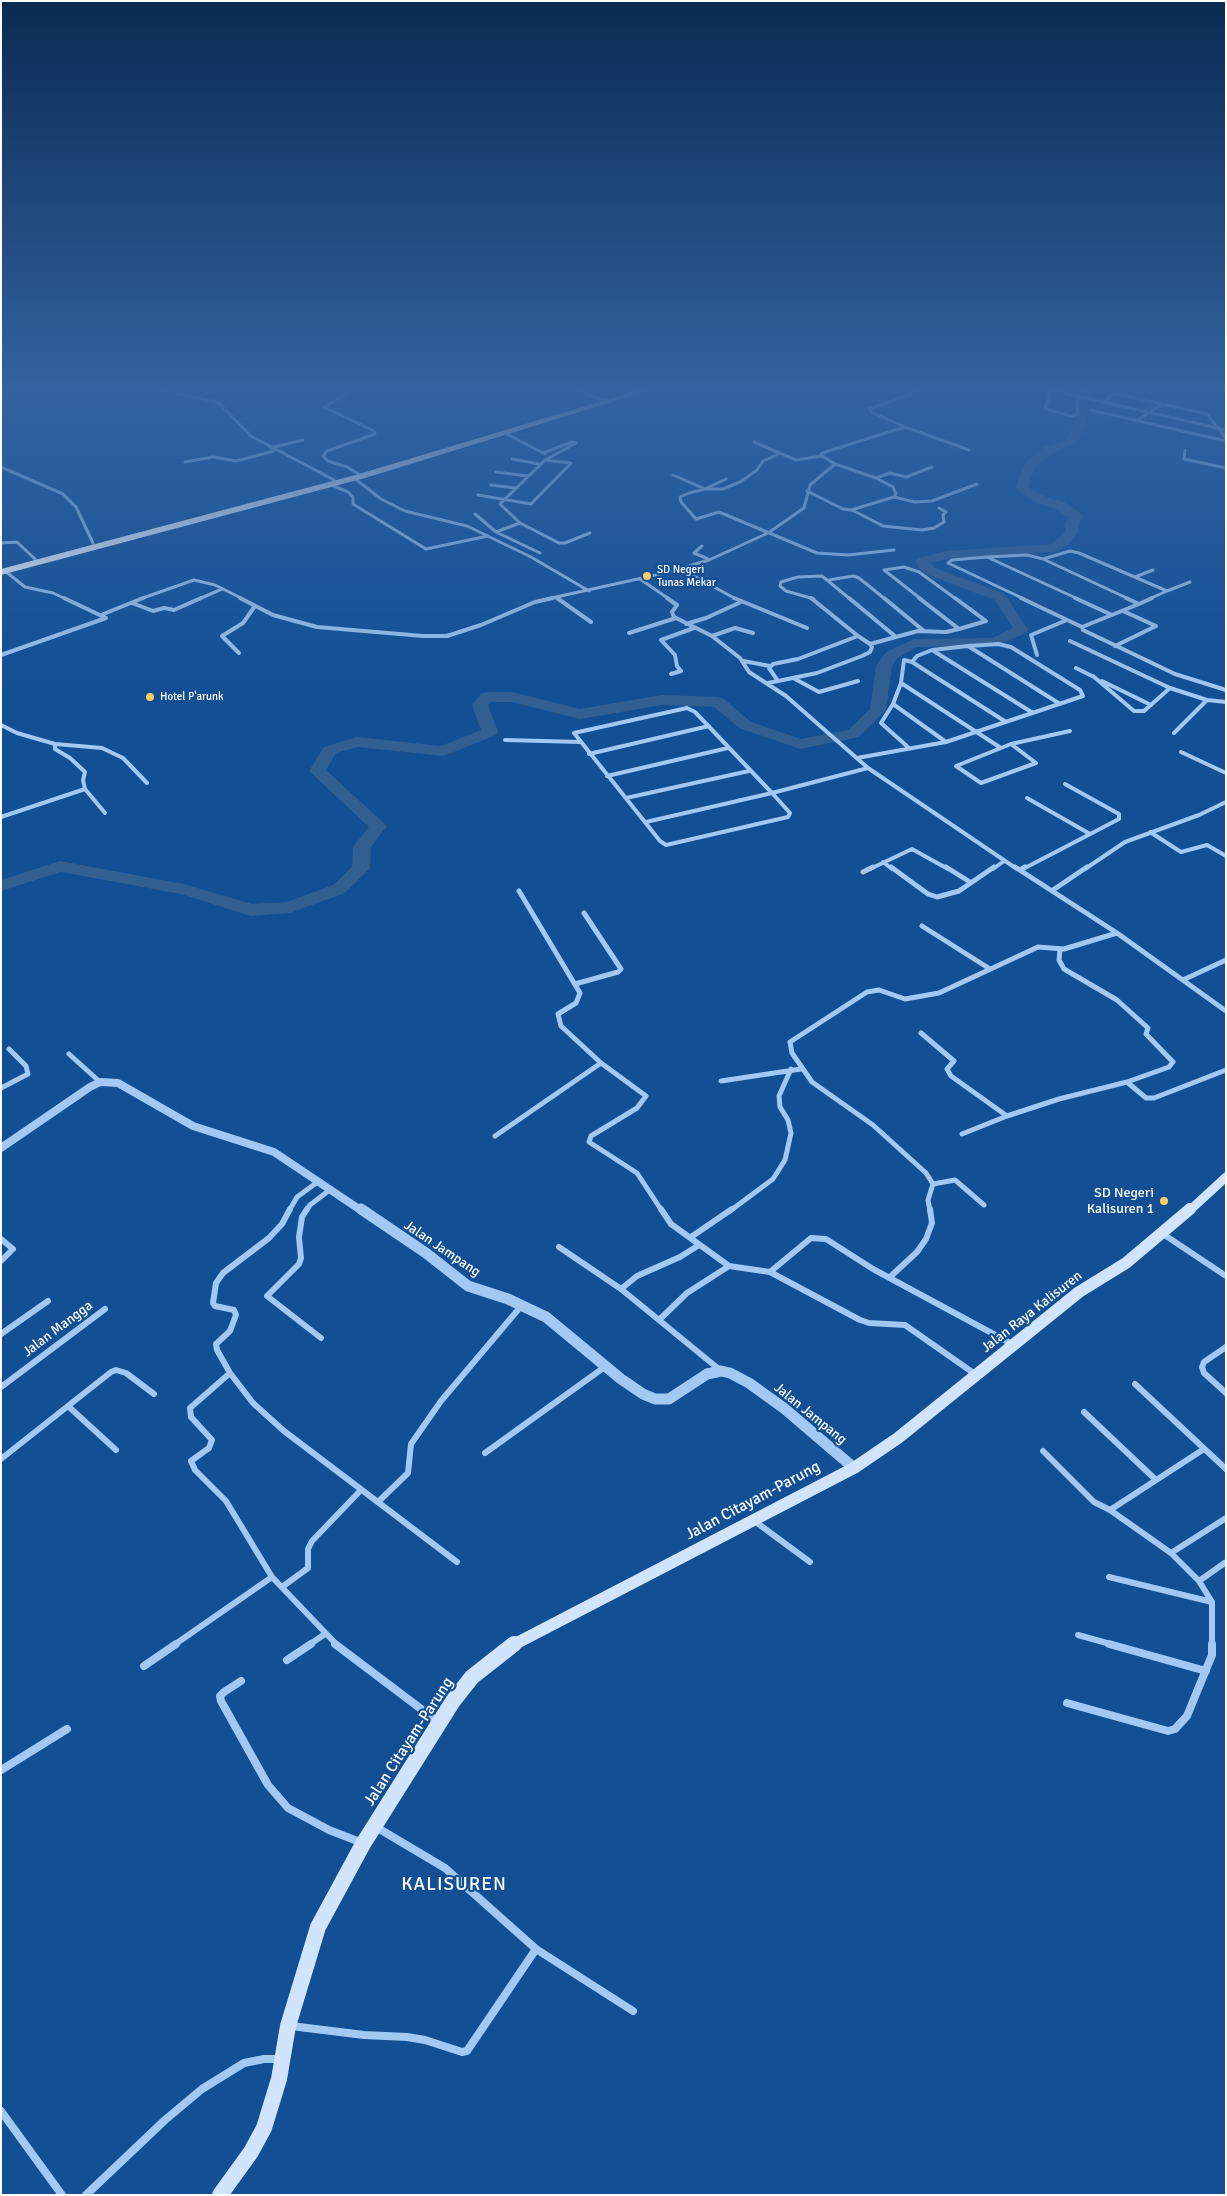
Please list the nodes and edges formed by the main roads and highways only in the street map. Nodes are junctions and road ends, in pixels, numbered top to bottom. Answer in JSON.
{"nodes":[{"id":1,"x":307,"y":488,"type":"edge"},
{"id":2,"x":106,"y":541,"type":"junction"},
{"id":3,"x":2,"y":570,"type":"edge"},
{"id":4,"x":1226,"y":1177,"type":"edge"},
{"id":5,"x":854,"y":1468,"type":"joint"},
{"id":6,"x":220,"y":2195,"type":"edge"}],
"edges":[{"from":1,"to":2,"type":"highway"},
{"from":2,"to":3,"type":"highway"},
{"from":2,"to":3,"type":"highway"},
{"from":4,"to":5,"type":"main road","name":"Jalan Raya Kalisuren"},
{"from":5,"to":6,"type":"main road","name":"Jalan Citayam-Parung"}]}
